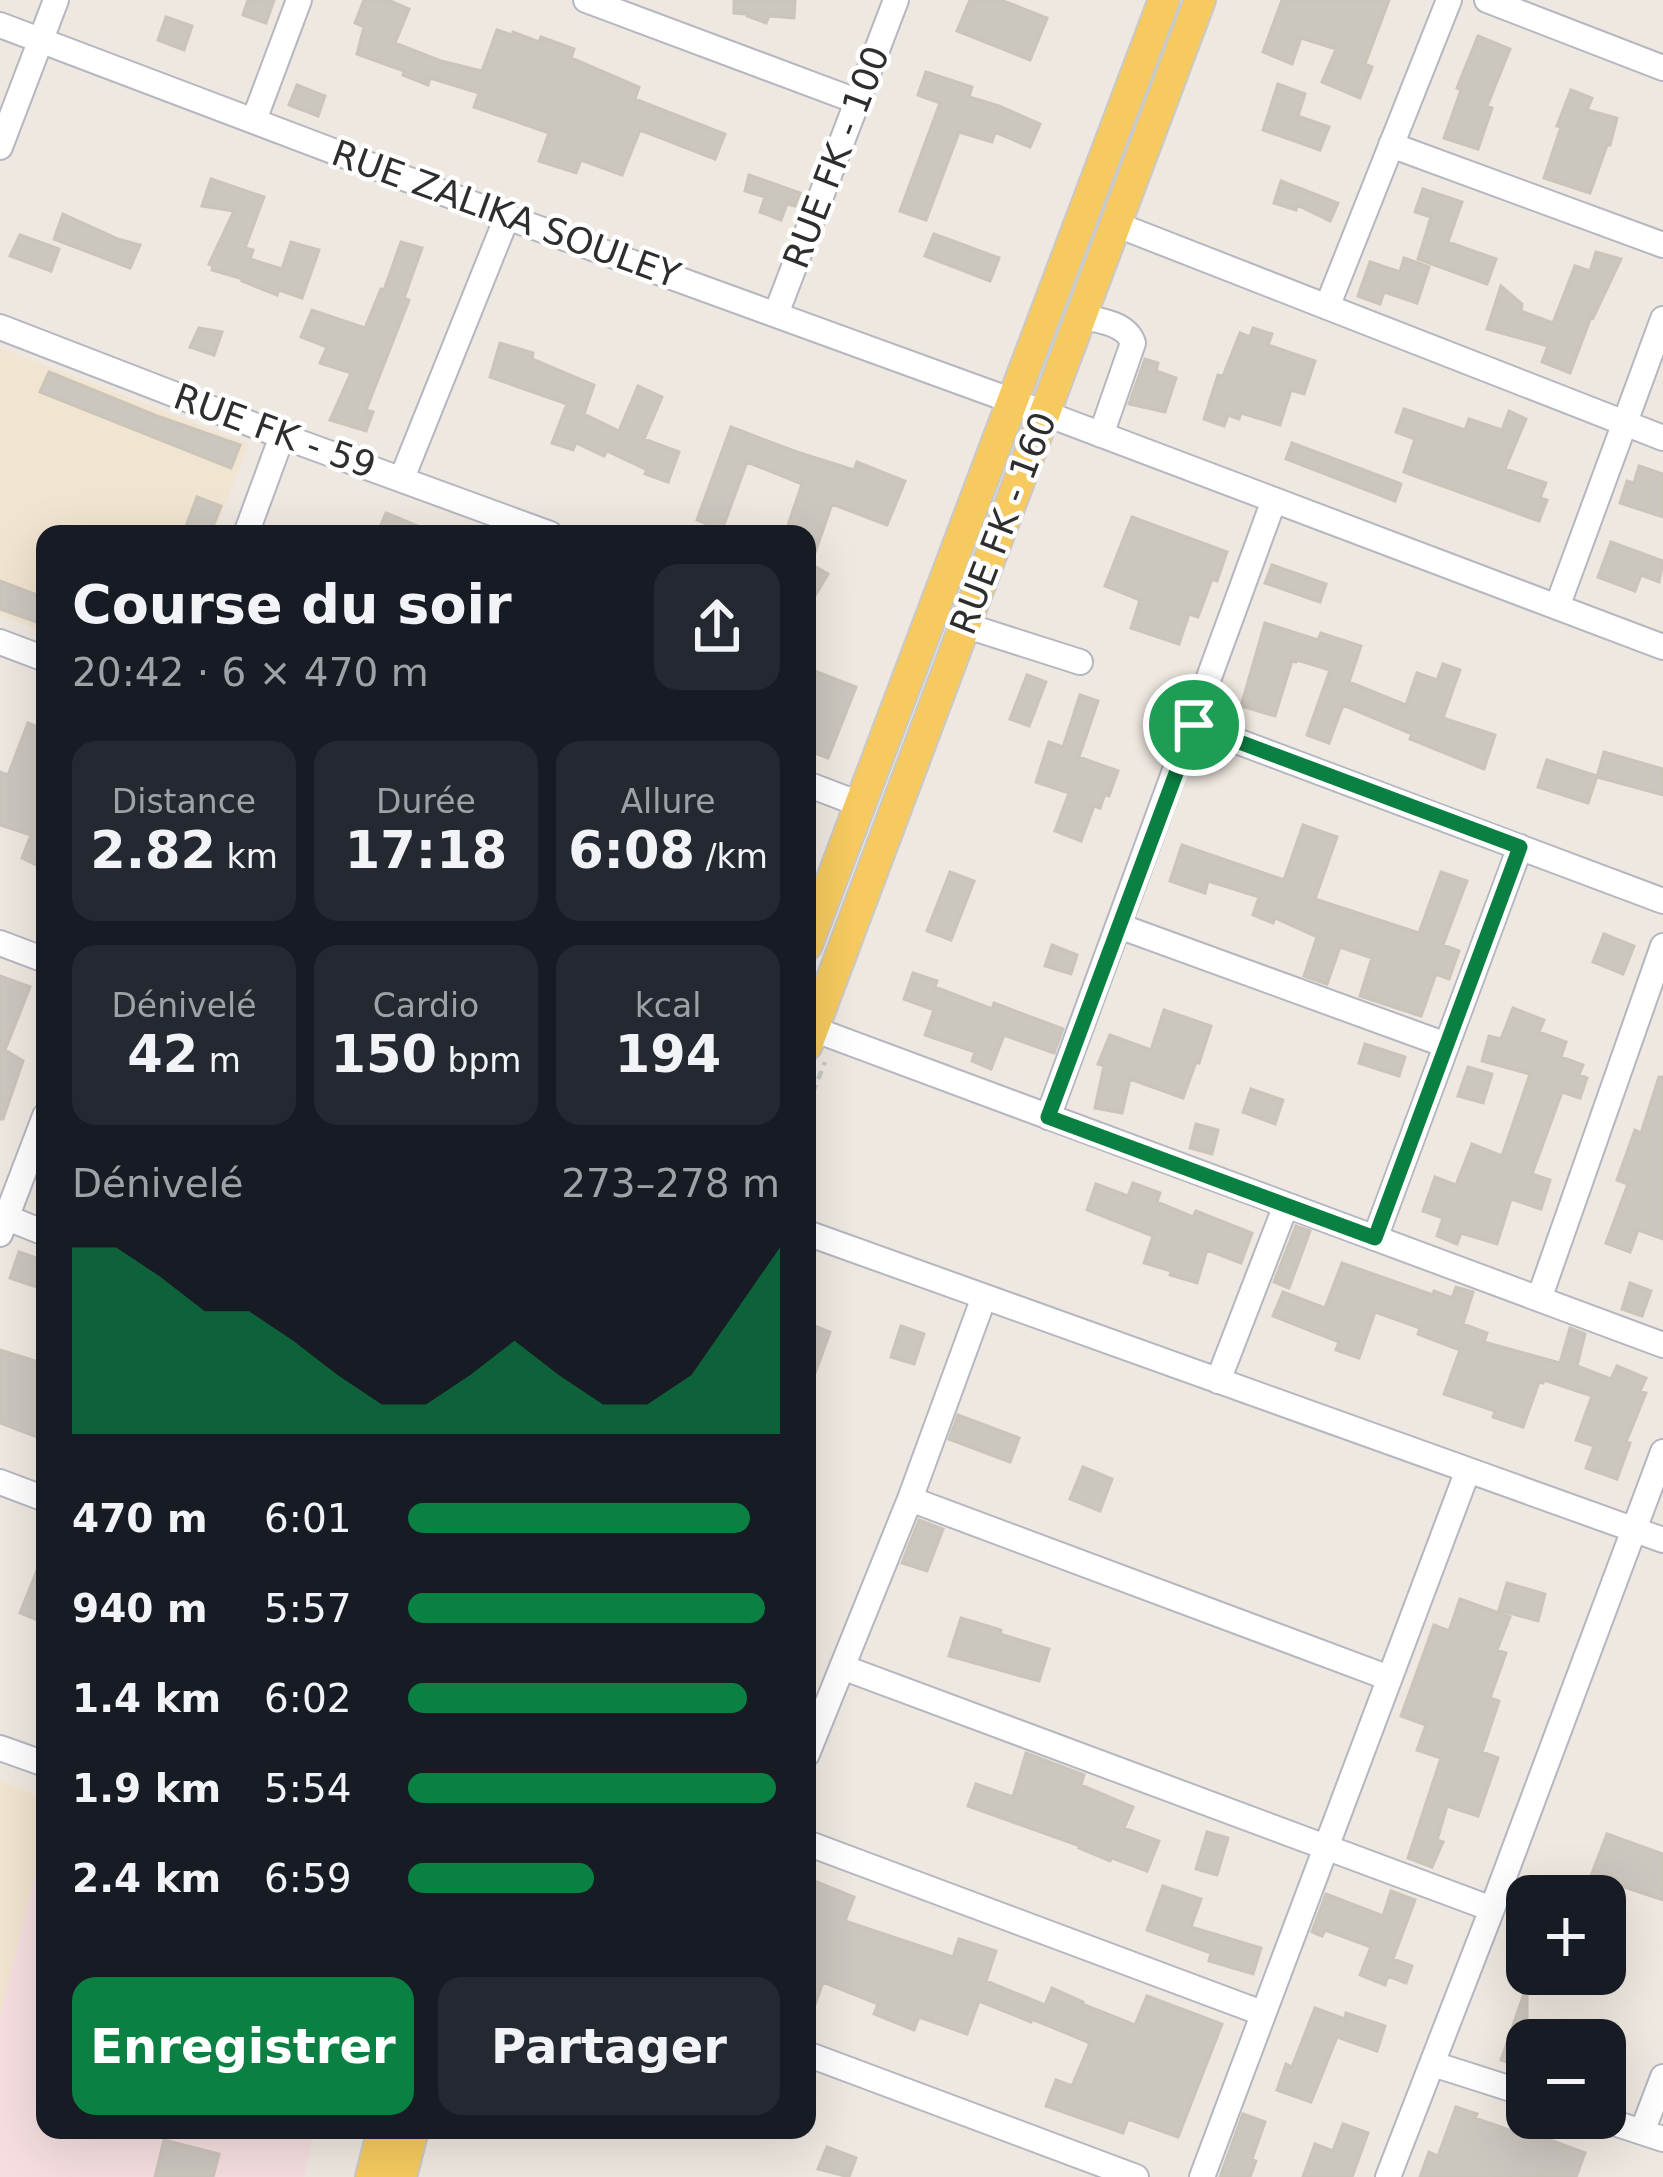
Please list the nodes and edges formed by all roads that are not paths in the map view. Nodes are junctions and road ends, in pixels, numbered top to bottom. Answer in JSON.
{"nodes":[{"id":1,"x":56,"y":0,"type":"edge"},
{"id":2,"x":299,"y":0,"type":"edge"},
{"id":3,"x":586,"y":0,"type":"edge"},
{"id":4,"x":896,"y":0,"type":"edge"},
{"id":5,"x":1164,"y":0,"type":"edge"},
{"id":6,"x":1200,"y":0,"type":"edge"},
{"id":7,"x":1449,"y":0,"type":"edge"},
{"id":8,"x":1487,"y":0,"type":"edge"},
{"id":9,"x":0,"y":25,"type":"edge"},
{"id":10,"x":40,"y":40,"type":"junction"},
{"id":11,"x":1663,"y":68,"type":"edge"},
{"id":12,"x":859,"y":102,"type":"junction"},
{"id":13,"x":254,"y":120,"type":"junction"},
{"id":14,"x":1391,"y":145,"type":"junction"},
{"id":15,"x":0,"y":147,"type":"edge"},
{"id":16,"x":506,"y":218,"type":"junction"},
{"id":17,"x":1115,"y":224,"type":"junction"},
{"id":18,"x":1663,"y":245,"type":"edge"},
{"id":19,"x":1327,"y":307,"type":"junction"},
{"id":20,"x":776,"y":314,"type":"junction"},
{"id":21,"x":1082,"y":317,"type":"junction"},
{"id":22,"x":1663,"y":320,"type":"edge"},
{"id":23,"x":0,"y":327,"type":"edge"},
{"id":24,"x":1012,"y":402,"type":"junction"},
{"id":25,"x":1045,"y":414,"type":"junction"},
{"id":26,"x":1625,"y":423,"type":"junction"},
{"id":27,"x":1101,"y":435,"type":"junction"},
{"id":28,"x":282,"y":436,"type":"junction"},
{"id":29,"x":1663,"y":438,"type":"edge"},
{"id":30,"x":402,"y":478,"type":"junction"},
{"id":31,"x":1274,"y":500,"type":"junction"},
{"id":32,"x":249,"y":525,"type":"edge"},
{"id":33,"x":506,"y":525,"type":"edge"},
{"id":34,"x":1557,"y":607,"type":"junction"},
{"id":35,"x":964,"y":625,"type":"junction"},
{"id":36,"x":0,"y":643,"type":"edge"},
{"id":37,"x":1663,"y":647,"type":"edge"},
{"id":38,"x":36,"y":656,"type":"edge"},
{"id":39,"x":1080,"y":662,"type":"dead end"},
{"id":40,"x":1194,"y":725,"type":"junction"},
{"id":41,"x":816,"y":787,"type":"edge"},
{"id":42,"x":862,"y":805,"type":"junction"},
{"id":43,"x":1520,"y":847,"type":"junction"},
{"id":44,"x":1663,"y":901,"type":"edge"},
{"id":45,"x":816,"y":922,"type":"edge"},
{"id":46,"x":1119,"y":926,"type":"junction"},
{"id":47,"x":0,"y":944,"type":"edge"},
{"id":48,"x":1663,"y":946,"type":"edge"},
{"id":49,"x":36,"y":957,"type":"edge"},
{"id":50,"x":816,"y":1022,"type":"edge"},
{"id":51,"x":816,"y":1040,"type":"edge"},
{"id":52,"x":1446,"y":1045,"type":"junction"},
{"id":53,"x":1048,"y":1117,"type":"junction"},
{"id":54,"x":36,"y":1138,"type":"edge"},
{"id":55,"x":1286,"y":1205,"type":"junction"},
{"id":56,"x":2,"y":1222,"type":"edge"},
{"id":57,"x":36,"y":1231,"type":"edge"},
{"id":58,"x":816,"y":1236,"type":"edge"},
{"id":59,"x":1375,"y":1238,"type":"junction"},
{"id":60,"x":984,"y":1297,"type":"junction"},
{"id":61,"x":1539,"y":1298,"type":"junction"},
{"id":62,"x":1663,"y":1345,"type":"edge"},
{"id":63,"x":1218,"y":1381,"type":"junction"},
{"id":64,"x":1663,"y":1452,"type":"edge"},
{"id":65,"x":1468,"y":1471,"type":"junction"},
{"id":66,"x":0,"y":1482,"type":"edge"},
{"id":67,"x":36,"y":1496,"type":"edge"},
{"id":68,"x":910,"y":1499,"type":"junction"},
{"id":69,"x":1634,"y":1530,"type":"junction"},
{"id":70,"x":1663,"y":1540,"type":"edge"},
{"id":71,"x":842,"y":1667,"type":"junction"},
{"id":72,"x":1389,"y":1678,"type":"junction"},
{"id":73,"x":816,"y":1732,"type":"edge"},
{"id":74,"x":0,"y":1748,"type":"edge"},
{"id":75,"x":36,"y":1761,"type":"edge"},
{"id":76,"x":816,"y":1846,"type":"edge"},
{"id":77,"x":1325,"y":1849,"type":"junction"},
{"id":78,"x":1492,"y":1909,"type":"junction"},
{"id":79,"x":1262,"y":2013,"type":"junction"},
{"id":80,"x":816,"y":2057,"type":"edge"},
{"id":81,"x":1433,"y":2064,"type":"junction"},
{"id":82,"x":1663,"y":2077,"type":"edge"},
{"id":83,"x":1506,"y":2087,"type":"edge"},
{"id":84,"x":1652,"y":2136,"type":"edge"},
{"id":85,"x":381,"y":2139,"type":"edge"},
{"id":86,"x":411,"y":2139,"type":"edge"},
{"id":87,"x":371,"y":2177,"type":"edge"},
{"id":88,"x":401,"y":2177,"type":"edge"},
{"id":89,"x":1136,"y":2177,"type":"edge"},
{"id":90,"x":1202,"y":2177,"type":"edge"},
{"id":91,"x":1388,"y":2177,"type":"edge"}],
"edges":[{"from":1,"to":10,"type":"street"},
{"from":2,"to":13,"type":"street"},
{"from":3,"to":12,"type":"street"},
{"from":4,"to":12,"type":"street","name":"RUE FK - 100"},
{"from":5,"to":24,"type":"main road","name":"RUE FK - 160"},
{"from":6,"to":17,"type":"main road","name":"RUE FK - 160"},
{"from":7,"to":14,"type":"street"},
{"from":8,"to":11,"type":"street"},
{"from":9,"to":10,"type":"street","name":"RUE ZALIKA SOULEY"},
{"from":10,"to":13,"type":"street","name":"RUE ZALIKA SOULEY"},
{"from":10,"to":15,"type":"street"},
{"from":12,"to":20,"type":"street","name":"RUE FK - 100"},
{"from":13,"to":16,"type":"street","name":"RUE ZALIKA SOULEY"},
{"from":14,"to":18,"type":"street"},
{"from":14,"to":19,"type":"street"},
{"from":16,"to":20,"type":"street","name":"RUE ZALIKA SOULEY"},
{"from":16,"to":30,"type":"street"},
{"from":17,"to":19,"type":"street"},
{"from":17,"to":21,"type":"main road","name":"RUE FK - 160"},
{"from":19,"to":26,"type":"street"},
{"from":20,"to":24,"type":"street","name":"RUE ZALIKA SOULEY"},
{"from":21,"to":25,"type":"main road","name":"RUE FK - 160"},
{"from":21,"to":27,"type":"street"},
{"from":22,"to":26,"type":"street"},
{"from":23,"to":28,"type":"street","name":"RUE FK - 59"},
{"from":24,"to":25,"type":"street","name":"RUE ZALIKA SOULEY"},
{"from":24,"to":42,"type":"main road","name":"RUE FK - 160"},
{"from":25,"to":27,"type":"street","name":"RUE ZALIKA SOULEY"},
{"from":25,"to":35,"type":"main road","name":"RUE FK - 160"},
{"from":26,"to":29,"type":"street"},
{"from":26,"to":34,"type":"street"},
{"from":27,"to":31,"type":"street","name":"RUE ZALIKA SOULEY"},
{"from":28,"to":30,"type":"street","name":"RUE FK - 59"},
{"from":28,"to":32,"type":"street"},
{"from":30,"to":33,"type":"street","name":"RUE FK - 59"},
{"from":31,"to":34,"type":"street","name":"RUE ZALIKA SOULEY"},
{"from":31,"to":40,"type":"street"},
{"from":34,"to":37,"type":"street","name":"RUE ZALIKA SOULEY"},
{"from":35,"to":39,"type":"street"},
{"from":35,"to":50,"type":"main road","name":"RUE FK - 160"},
{"from":36,"to":38,"type":"street"},
{"from":40,"to":43,"type":"street"},
{"from":40,"to":46,"type":"street"},
{"from":41,"to":42,"type":"street"},
{"from":42,"to":45,"type":"main road","name":"RUE FK - 160"},
{"from":43,"to":44,"type":"street"},
{"from":43,"to":52,"type":"street"},
{"from":46,"to":52,"type":"street"},
{"from":46,"to":53,"type":"street"},
{"from":47,"to":49,"type":"street"},
{"from":48,"to":61,"type":"street"},
{"from":51,"to":53,"type":"street"},
{"from":52,"to":59,"type":"street"},
{"from":53,"to":55,"type":"street"},
{"from":54,"to":56,"type":"street"},
{"from":55,"to":59,"type":"street"},
{"from":55,"to":63,"type":"street"},
{"from":56,"to":57,"type":"street"},
{"from":58,"to":60,"type":"street"},
{"from":59,"to":61,"type":"street"},
{"from":60,"to":63,"type":"street"},
{"from":60,"to":68,"type":"street"},
{"from":61,"to":62,"type":"street"},
{"from":63,"to":65,"type":"street"},
{"from":64,"to":69,"type":"street"},
{"from":65,"to":69,"type":"street"},
{"from":65,"to":72,"type":"street"},
{"from":66,"to":67,"type":"street"},
{"from":68,"to":71,"type":"street"},
{"from":68,"to":72,"type":"street"},
{"from":69,"to":70,"type":"street"},
{"from":69,"to":78,"type":"street"},
{"from":71,"to":73,"type":"street"},
{"from":71,"to":77,"type":"street"},
{"from":72,"to":77,"type":"street"},
{"from":74,"to":75,"type":"street"},
{"from":76,"to":79,"type":"street"},
{"from":77,"to":78,"type":"street"},
{"from":77,"to":79,"type":"street"},
{"from":78,"to":81,"type":"street"},
{"from":79,"to":90,"type":"street"},
{"from":80,"to":89,"type":"street"},
{"from":81,"to":83,"type":"street"},
{"from":81,"to":91,"type":"street"},
{"from":82,"to":84,"type":"street"},
{"from":85,"to":87,"type":"main road"},
{"from":86,"to":88,"type":"main road"}]}
